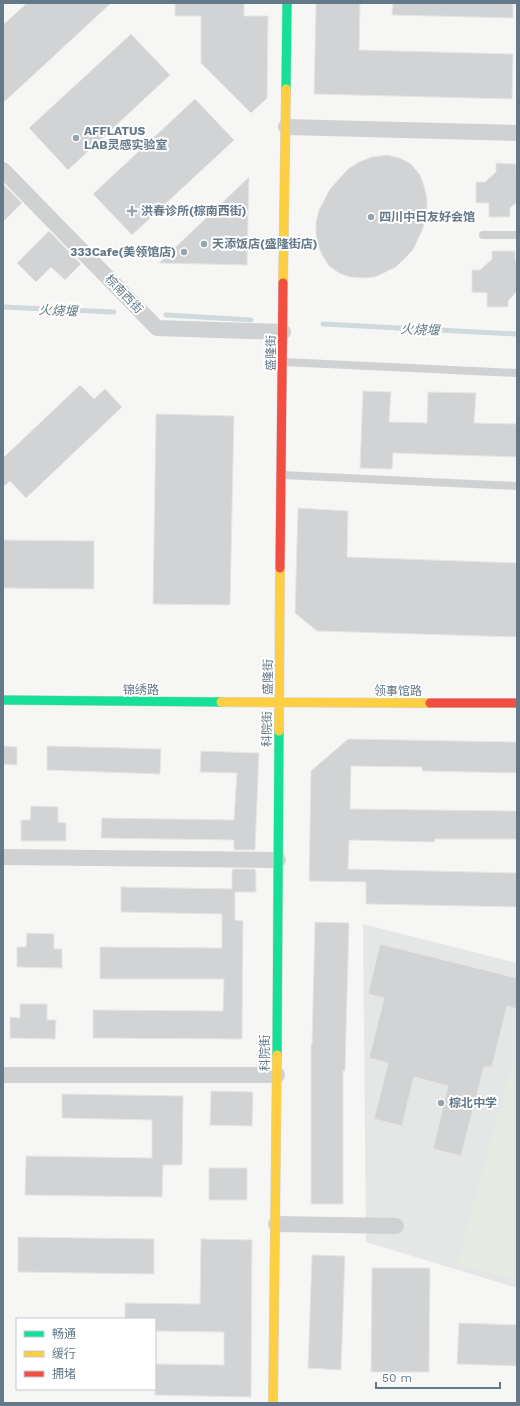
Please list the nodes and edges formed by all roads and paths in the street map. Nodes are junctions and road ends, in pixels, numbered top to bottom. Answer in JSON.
{"nodes":[{"id":1,"x":288,"y":3,"type":"edge"},
{"id":2,"x":286,"y":127,"type":"junction"},
{"id":3,"x":517,"y":133,"type":"edge"},
{"id":4,"x":3,"y":170,"type":"edge"},
{"id":5,"x":483,"y":235,"type":"dead end"},
{"id":6,"x":517,"y":235,"type":"edge"},
{"id":7,"x":283,"y":332,"type":"junction"},
{"id":8,"x":283,"y":362,"type":"junction"},
{"id":9,"x":517,"y":373,"type":"edge"},
{"id":10,"x":281,"y":475,"type":"junction"},
{"id":11,"x":517,"y":486,"type":"edge"},
{"id":12,"x":3,"y":700,"type":"edge"},
{"id":13,"x":279,"y":703,"type":"junction"},
{"id":14,"x":517,"y":703,"type":"edge"},
{"id":15,"x":3,"y":857,"type":"edge"},
{"id":16,"x":278,"y":860,"type":"junction"},
{"id":17,"x":3,"y":1075,"type":"edge"},
{"id":18,"x":277,"y":1075,"type":"junction"},
{"id":19,"x":276,"y":1224,"type":"junction"},
{"id":20,"x":396,"y":1226,"type":"dead end"},
{"id":21,"x":273,"y":1403,"type":"edge"}],
"edges":[{"from":1,"to":2,"type":"street","name":"盛隆街"},
{"from":2,"to":3,"type":"street"},
{"from":2,"to":7,"type":"street","name":"盛隆街"},
{"from":4,"to":7,"type":"street","name":"棕南西街"},
{"from":5,"to":6,"type":"lane"},
{"from":7,"to":8,"type":"street","name":"盛隆街"},
{"from":8,"to":9,"type":"lane"},
{"from":8,"to":10,"type":"street","name":"盛隆街"},
{"from":10,"to":11,"type":"lane"},
{"from":10,"to":13,"type":"street","name":"盛隆街"},
{"from":12,"to":13,"type":"street","name":"锦绣路"},
{"from":13,"to":14,"type":"street","name":"领事馆路"},
{"from":13,"to":16,"type":"street","name":"科院街"},
{"from":15,"to":16,"type":"street"},
{"from":16,"to":18,"type":"street","name":"科院街"},
{"from":17,"to":18,"type":"street"},
{"from":18,"to":19,"type":"street","name":"科院街"},
{"from":19,"to":20,"type":"street"},
{"from":19,"to":21,"type":"street","name":"科院街"}]}
